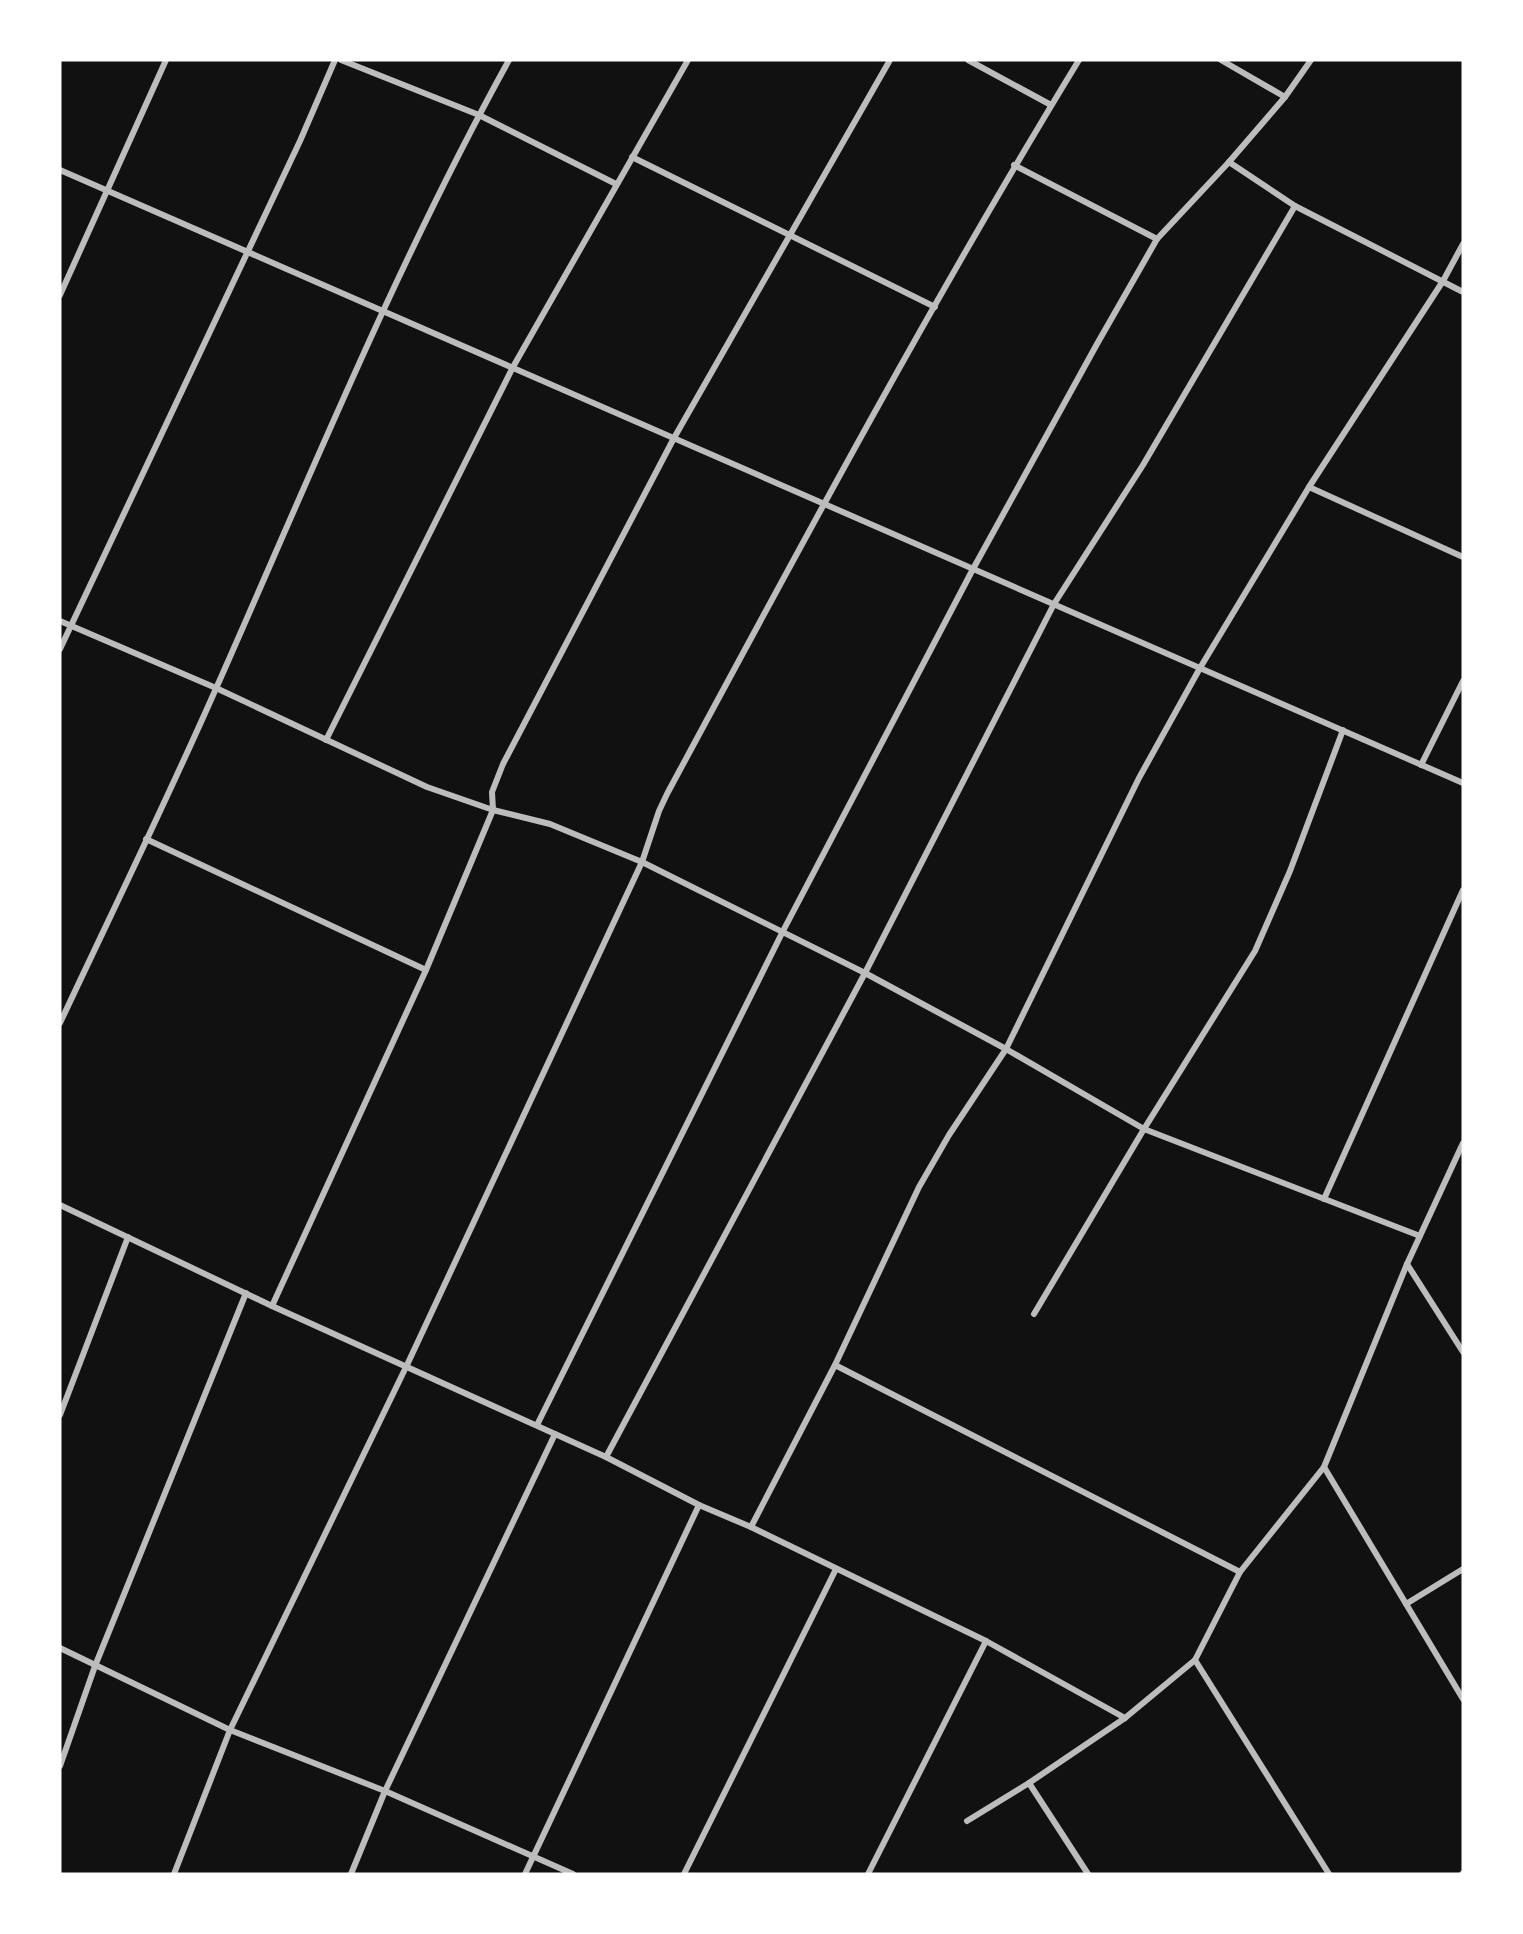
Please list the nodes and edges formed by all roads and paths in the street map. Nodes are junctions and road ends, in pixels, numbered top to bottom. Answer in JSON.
{"nodes":[{"id":1,"x":166,"y":60,"type":"edge"},
{"id":2,"x":335,"y":60,"type":"edge"},
{"id":3,"x":341,"y":60,"type":"edge"},
{"id":4,"x":509,"y":60,"type":"edge"},
{"id":5,"x":688,"y":60,"type":"edge"},
{"id":6,"x":890,"y":60,"type":"edge"},
{"id":7,"x":968,"y":60,"type":"edge"},
{"id":8,"x":1079,"y":60,"type":"edge"},
{"id":9,"x":1221,"y":60,"type":"edge"},
{"id":10,"x":1311,"y":60,"type":"edge"},
{"id":11,"x":1285,"y":96,"type":"junction"},
{"id":12,"x":1051,"y":105,"type":"junction"},
{"id":13,"x":479,"y":115,"type":"junction"},
{"id":14,"x":632,"y":157,"type":"junction"},
{"id":15,"x":1229,"y":162,"type":"junction"},
{"id":16,"x":1014,"y":165,"type":"junction"},
{"id":17,"x":60,"y":170,"type":"edge"},
{"id":18,"x":616,"y":184,"type":"junction"},
{"id":19,"x":107,"y":190,"type":"junction"},
{"id":20,"x":1295,"y":206,"type":"junction"},
{"id":21,"x":788,"y":235,"type":"junction"},
{"id":22,"x":1157,"y":239,"type":"junction"},
{"id":23,"x":1463,"y":244,"type":"edge"},
{"id":24,"x":247,"y":251,"type":"junction"},
{"id":25,"x":1443,"y":281,"type":"junction"},
{"id":26,"x":1463,"y":292,"type":"edge"},
{"id":27,"x":60,"y":295,"type":"edge"},
{"id":28,"x":935,"y":307,"type":"junction"},
{"id":29,"x":382,"y":311,"type":"junction"},
{"id":30,"x":513,"y":367,"type":"junction"},
{"id":31,"x":674,"y":438,"type":"junction"},
{"id":32,"x":1309,"y":487,"type":"junction"},
{"id":33,"x":824,"y":503,"type":"junction"},
{"id":34,"x":1463,"y":557,"type":"edge"},
{"id":35,"x":973,"y":569,"type":"junction"},
{"id":36,"x":1054,"y":604,"type":"junction"},
{"id":37,"x":60,"y":621,"type":"edge"},
{"id":38,"x":70,"y":625,"type":"junction"},
{"id":39,"x":60,"y":649,"type":"edge"},
{"id":40,"x":1200,"y":668,"type":"junction"},
{"id":41,"x":1463,"y":681,"type":"edge"},
{"id":42,"x":216,"y":688,"type":"junction"},
{"id":43,"x":1343,"y":730,"type":"junction"},
{"id":44,"x":326,"y":740,"type":"junction"},
{"id":45,"x":1421,"y":765,"type":"junction"},
{"id":46,"x":1463,"y":783,"type":"edge"},
{"id":47,"x":493,"y":810,"type":"junction"},
{"id":48,"x":146,"y":839,"type":"junction"},
{"id":49,"x":642,"y":862,"type":"junction"},
{"id":50,"x":1463,"y":890,"type":"edge"},
{"id":51,"x":783,"y":931,"type":"junction"},
{"id":52,"x":426,"y":970,"type":"junction"},
{"id":53,"x":865,"y":973,"type":"junction"},
{"id":54,"x":60,"y":1023,"type":"edge"},
{"id":55,"x":1006,"y":1049,"type":"junction"},
{"id":56,"x":1144,"y":1129,"type":"junction"},
{"id":57,"x":1463,"y":1143,"type":"edge"},
{"id":58,"x":1324,"y":1200,"type":"junction"},
{"id":59,"x":60,"y":1205,"type":"edge"},
{"id":60,"x":1420,"y":1236,"type":"junction"},
{"id":61,"x":128,"y":1237,"type":"junction"},
{"id":62,"x":1407,"y":1264,"type":"junction"},
{"id":63,"x":246,"y":1293,"type":"junction"},
{"id":64,"x":272,"y":1306,"type":"junction"},
{"id":65,"x":1034,"y":1314,"type":"dead end"},
{"id":66,"x":1463,"y":1352,"type":"edge"},
{"id":67,"x":407,"y":1365,"type":"junction"},
{"id":68,"x":835,"y":1365,"type":"junction"},
{"id":69,"x":60,"y":1415,"type":"edge"},
{"id":70,"x":537,"y":1425,"type":"junction"},
{"id":71,"x":555,"y":1434,"type":"junction"},
{"id":72,"x":606,"y":1457,"type":"junction"},
{"id":73,"x":1324,"y":1467,"type":"junction"},
{"id":74,"x":699,"y":1505,"type":"junction"},
{"id":75,"x":751,"y":1527,"type":"junction"},
{"id":76,"x":836,"y":1569,"type":"junction"},
{"id":77,"x":1463,"y":1569,"type":"edge"},
{"id":78,"x":1240,"y":1572,"type":"junction"},
{"id":79,"x":1406,"y":1604,"type":"junction"},
{"id":80,"x":986,"y":1641,"type":"junction"},
{"id":81,"x":60,"y":1648,"type":"edge"},
{"id":82,"x":1195,"y":1660,"type":"junction"},
{"id":83,"x":95,"y":1666,"type":"junction"},
{"id":84,"x":1463,"y":1699,"type":"edge"},
{"id":85,"x":1125,"y":1718,"type":"junction"},
{"id":86,"x":230,"y":1730,"type":"junction"},
{"id":87,"x":60,"y":1766,"type":"edge"},
{"id":88,"x":1029,"y":1783,"type":"junction"},
{"id":89,"x":385,"y":1791,"type":"junction"},
{"id":90,"x":967,"y":1821,"type":"dead end"},
{"id":91,"x":533,"y":1856,"type":"junction"},
{"id":92,"x":174,"y":1874,"type":"edge"},
{"id":93,"x":351,"y":1874,"type":"edge"},
{"id":94,"x":525,"y":1874,"type":"edge"},
{"id":95,"x":573,"y":1874,"type":"edge"},
{"id":96,"x":684,"y":1874,"type":"edge"},
{"id":97,"x":868,"y":1874,"type":"edge"},
{"id":98,"x":1088,"y":1874,"type":"edge"},
{"id":99,"x":1329,"y":1874,"type":"edge"}],
"edges":[{"from":1,"to":19,"type":"street"},
{"from":2,"to":24,"type":"street"},
{"from":3,"to":13,"type":"street"},
{"from":4,"to":13,"type":"street"},
{"from":5,"to":14,"type":"street"},
{"from":6,"to":21,"type":"street"},
{"from":7,"to":12,"type":"street"},
{"from":8,"to":12,"type":"street"},
{"from":9,"to":11,"type":"street"},
{"from":10,"to":11,"type":"street"},
{"from":11,"to":15,"type":"street"},
{"from":12,"to":16,"type":"street"},
{"from":13,"to":18,"type":"street"},
{"from":13,"to":29,"type":"street"},
{"from":14,"to":18,"type":"street"},
{"from":14,"to":21,"type":"street"},
{"from":15,"to":20,"type":"street"},
{"from":15,"to":22,"type":"street"},
{"from":16,"to":22,"type":"street"},
{"from":16,"to":28,"type":"street"},
{"from":17,"to":19,"type":"street"},
{"from":18,"to":30,"type":"street"},
{"from":19,"to":24,"type":"street"},
{"from":19,"to":27,"type":"street"},
{"from":20,"to":25,"type":"street"},
{"from":20,"to":36,"type":"street"},
{"from":21,"to":28,"type":"street"},
{"from":21,"to":31,"type":"street"},
{"from":22,"to":35,"type":"street"},
{"from":23,"to":25,"type":"street"},
{"from":24,"to":29,"type":"street"},
{"from":24,"to":38,"type":"street"},
{"from":25,"to":26,"type":"street"},
{"from":25,"to":32,"type":"street"},
{"from":28,"to":33,"type":"street"},
{"from":29,"to":30,"type":"street"},
{"from":29,"to":42,"type":"street"},
{"from":30,"to":31,"type":"street"},
{"from":30,"to":44,"type":"street"},
{"from":31,"to":33,"type":"street"},
{"from":31,"to":47,"type":"street"},
{"from":32,"to":34,"type":"street"},
{"from":32,"to":40,"type":"street"},
{"from":33,"to":35,"type":"street"},
{"from":33,"to":49,"type":"street"},
{"from":35,"to":36,"type":"street"},
{"from":35,"to":51,"type":"street"},
{"from":36,"to":40,"type":"street"},
{"from":36,"to":53,"type":"street"},
{"from":37,"to":38,"type":"street"},
{"from":38,"to":39,"type":"street"},
{"from":38,"to":42,"type":"street"},
{"from":40,"to":43,"type":"street"},
{"from":40,"to":55,"type":"street"},
{"from":41,"to":45,"type":"street"},
{"from":42,"to":44,"type":"street"},
{"from":42,"to":48,"type":"street"},
{"from":43,"to":45,"type":"street"},
{"from":43,"to":56,"type":"street"},
{"from":44,"to":47,"type":"street"},
{"from":45,"to":46,"type":"street"},
{"from":47,"to":49,"type":"street"},
{"from":47,"to":52,"type":"street"},
{"from":48,"to":52,"type":"street"},
{"from":48,"to":54,"type":"street"},
{"from":49,"to":51,"type":"street"},
{"from":49,"to":67,"type":"street"},
{"from":50,"to":58,"type":"street"},
{"from":51,"to":53,"type":"street"},
{"from":51,"to":70,"type":"street"},
{"from":52,"to":64,"type":"street"},
{"from":53,"to":55,"type":"street"},
{"from":53,"to":72,"type":"street"},
{"from":55,"to":56,"type":"street"},
{"from":55,"to":68,"type":"street"},
{"from":56,"to":58,"type":"street"},
{"from":56,"to":65,"type":"street"},
{"from":57,"to":60,"type":"street"},
{"from":58,"to":60,"type":"street"},
{"from":59,"to":61,"type":"street"},
{"from":60,"to":62,"type":"street"},
{"from":61,"to":63,"type":"street"},
{"from":61,"to":69,"type":"street"},
{"from":62,"to":66,"type":"street"},
{"from":62,"to":73,"type":"street"},
{"from":63,"to":64,"type":"street"},
{"from":63,"to":83,"type":"street"},
{"from":64,"to":67,"type":"street"},
{"from":67,"to":70,"type":"street"},
{"from":67,"to":86,"type":"street"},
{"from":68,"to":75,"type":"street"},
{"from":68,"to":78,"type":"street"},
{"from":70,"to":71,"type":"street"},
{"from":71,"to":72,"type":"street"},
{"from":71,"to":89,"type":"street"},
{"from":72,"to":74,"type":"street"},
{"from":73,"to":78,"type":"street"},
{"from":73,"to":79,"type":"street"},
{"from":74,"to":75,"type":"street"},
{"from":74,"to":91,"type":"street"},
{"from":75,"to":76,"type":"street"},
{"from":76,"to":80,"type":"street"},
{"from":76,"to":96,"type":"street"},
{"from":77,"to":79,"type":"street"},
{"from":78,"to":82,"type":"street"},
{"from":79,"to":84,"type":"street"},
{"from":80,"to":85,"type":"street"},
{"from":80,"to":97,"type":"street"},
{"from":81,"to":83,"type":"street"},
{"from":82,"to":85,"type":"street"},
{"from":82,"to":99,"type":"street"},
{"from":83,"to":86,"type":"street"},
{"from":83,"to":87,"type":"street"},
{"from":85,"to":88,"type":"street"},
{"from":86,"to":89,"type":"street"},
{"from":86,"to":92,"type":"street"},
{"from":88,"to":90,"type":"street"},
{"from":88,"to":98,"type":"street"},
{"from":89,"to":91,"type":"street"},
{"from":89,"to":93,"type":"street"},
{"from":91,"to":94,"type":"street"},
{"from":91,"to":95,"type":"street"}]}
